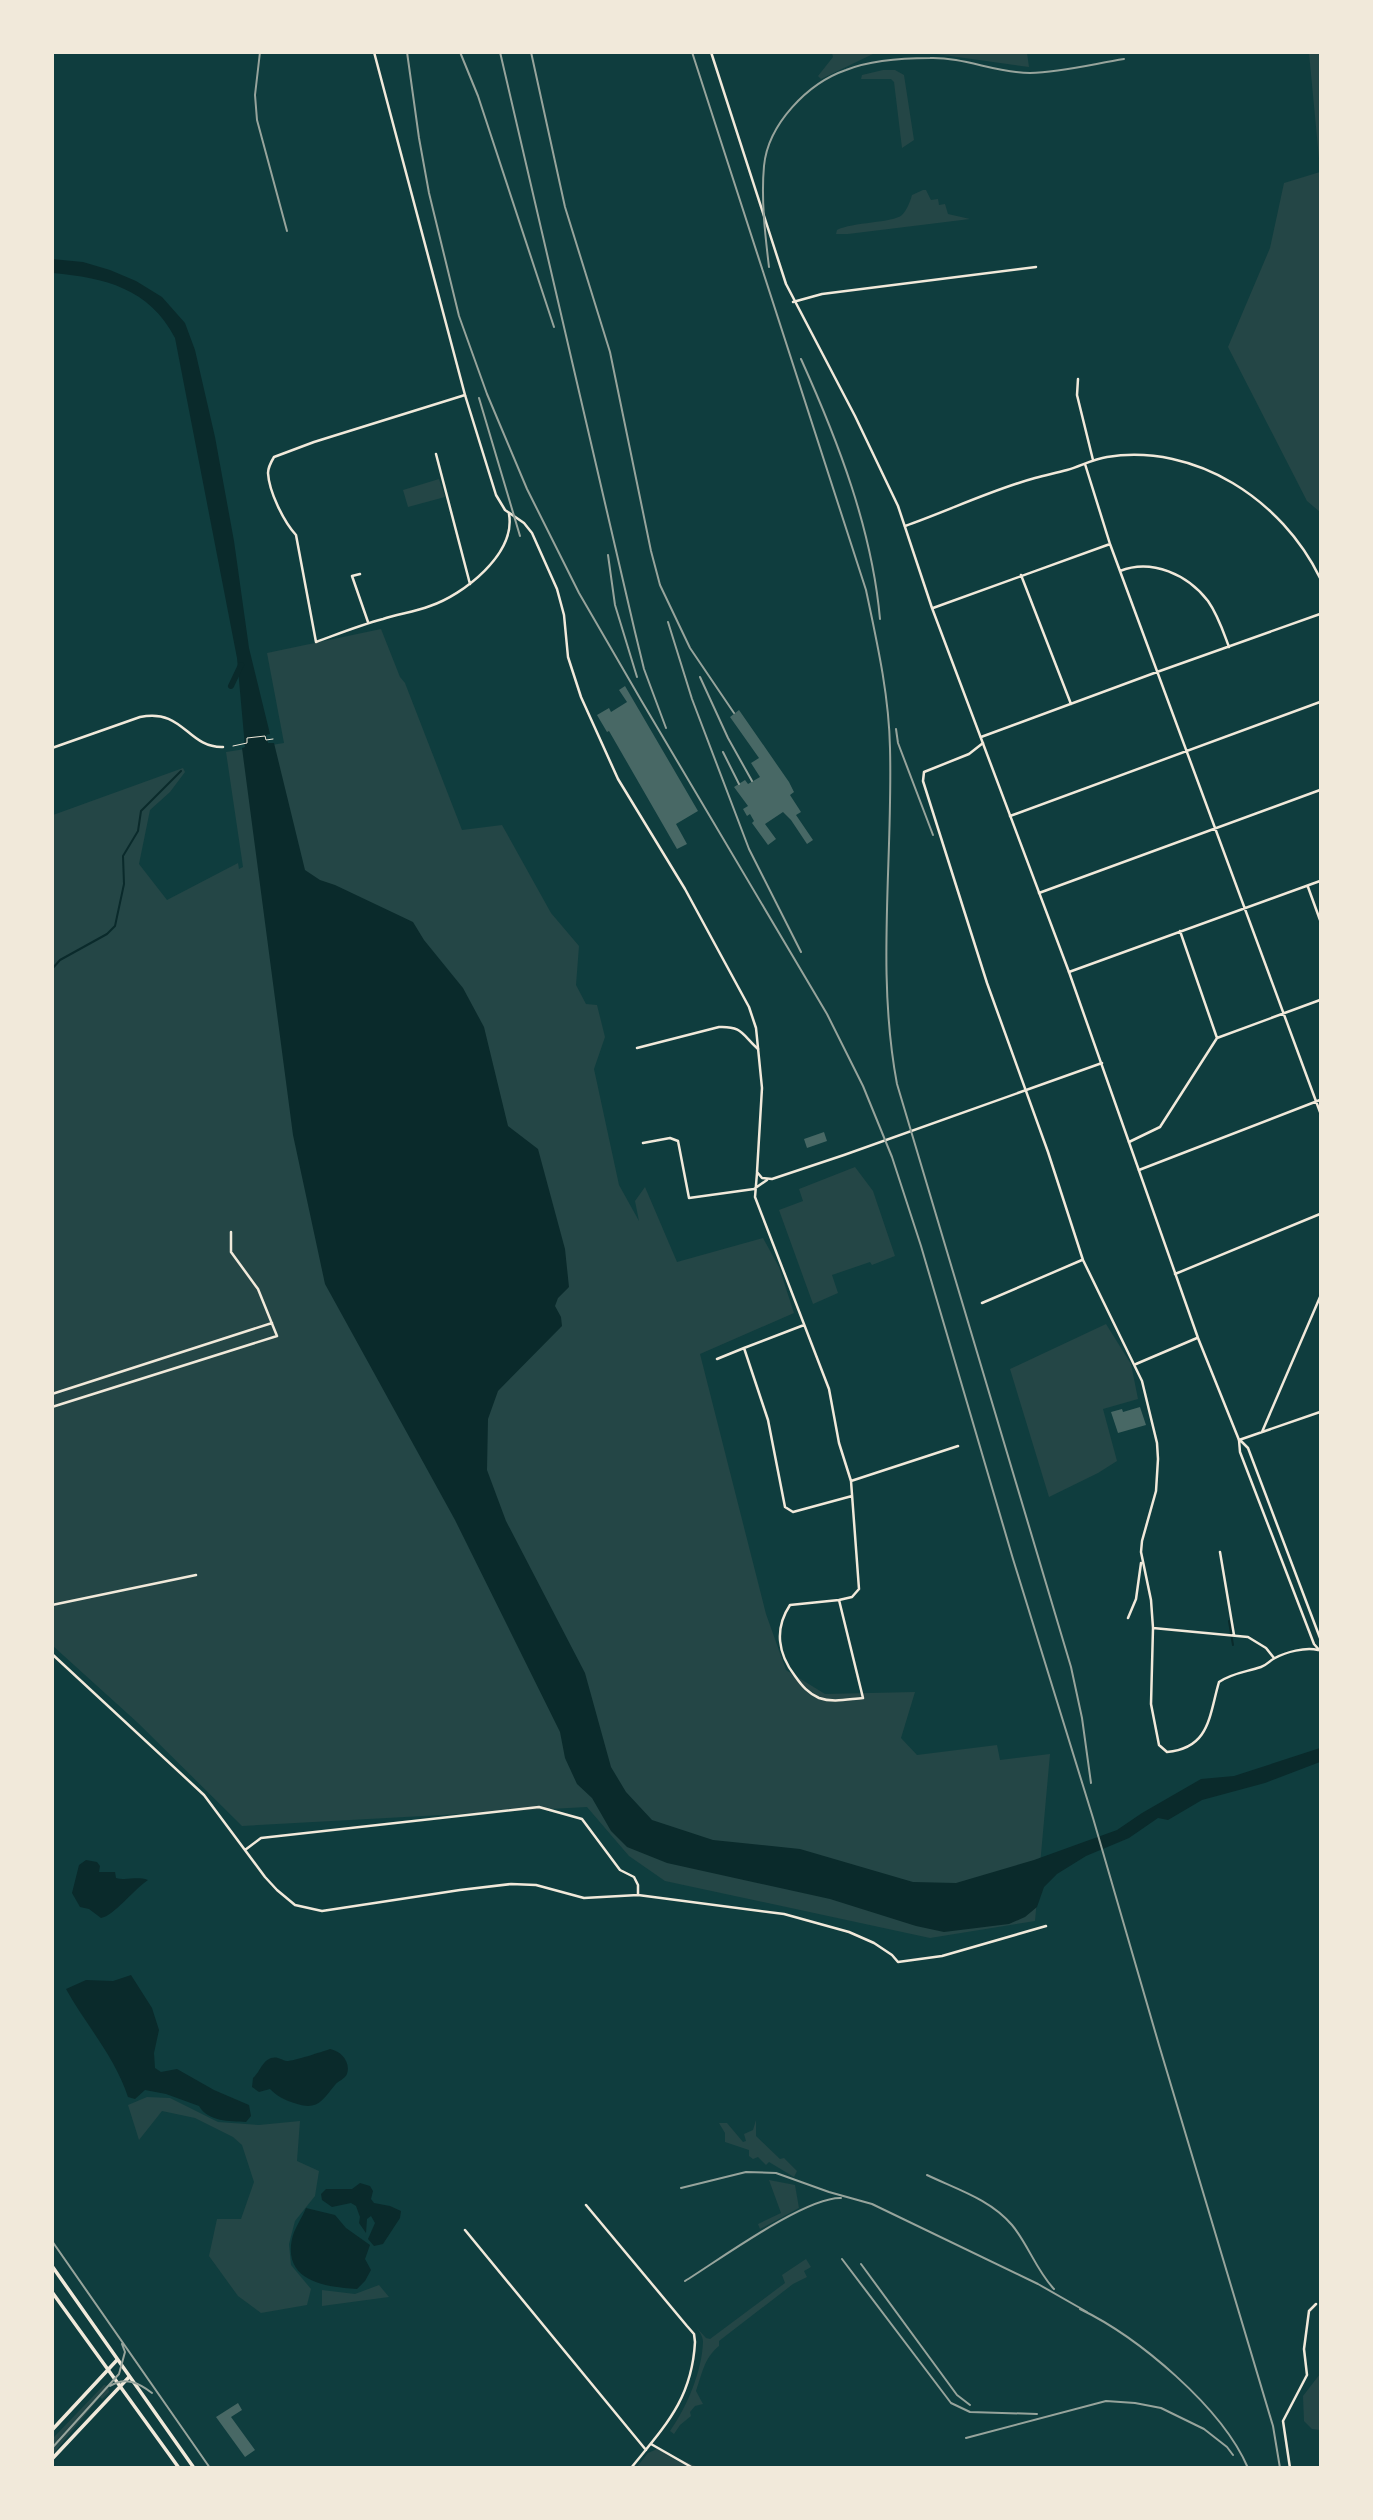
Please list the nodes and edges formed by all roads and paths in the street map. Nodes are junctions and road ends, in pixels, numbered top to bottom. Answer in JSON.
{"nodes":[{"id":1,"x":374,"y":52,"type":"edge"},
{"id":2,"x":710,"y":52,"type":"edge"},
{"id":3,"x":1036,"y":267,"type":"dead end"},
{"id":4,"x":793,"y":302,"type":"junction"},
{"id":5,"x":1078,"y":379,"type":"dead end"},
{"id":6,"x":465,"y":394,"type":"junction"},
{"id":7,"x":436,"y":454,"type":"dead end"},
{"id":8,"x":1093,"y":460,"type":"junction"},
{"id":9,"x":1085,"y":464,"type":"junction"},
{"id":10,"x":509,"y":514,"type":"junction"},
{"id":11,"x":904,"y":526,"type":"junction"},
{"id":12,"x":1110,"y":544,"type":"junction"},
{"id":13,"x":1120,"y":571,"type":"junction"},
{"id":14,"x":359,"y":574,"type":"dead end"},
{"id":15,"x":1021,"y":575,"type":"junction"},
{"id":16,"x":1321,"y":578,"type":"edge"},
{"id":17,"x":470,"y":584,"type":"junction"},
{"id":18,"x":932,"y":608,"type":"junction"},
{"id":19,"x":1321,"y":614,"type":"edge"},
{"id":20,"x":368,"y":623,"type":"junction"},
{"id":21,"x":1228,"y":647,"type":"junction"},
{"id":22,"x":1157,"y":672,"type":"junction"},
{"id":23,"x":1321,"y":702,"type":"edge"},
{"id":24,"x":1071,"y":704,"type":"junction"},
{"id":25,"x":981,"y":737,"type":"junction"},
{"id":26,"x":273,"y":739,"type":"dead end"},
{"id":27,"x":984,"y":744,"type":"junction"},
{"id":28,"x":233,"y":746,"type":"dead end"},
{"id":29,"x":52,"y":747,"type":"edge"},
{"id":30,"x":223,"y":747,"type":"dead end"},
{"id":31,"x":1186,"y":750,"type":"junction"},
{"id":32,"x":1321,"y":790,"type":"edge"},
{"id":33,"x":1010,"y":816,"type":"junction"},
{"id":34,"x":1216,"y":829,"type":"junction"},
{"id":35,"x":1321,"y":881,"type":"edge"},
{"id":36,"x":1308,"y":886,"type":"junction"},
{"id":37,"x":1040,"y":893,"type":"junction"},
{"id":38,"x":1245,"y":909,"type":"junction"},
{"id":39,"x":1321,"y":920,"type":"edge"},
{"id":40,"x":1180,"y":931,"type":"junction"},
{"id":41,"x":1069,"y":972,"type":"junction"},
{"id":42,"x":1321,"y":1000,"type":"edge"},
{"id":43,"x":1284,"y":1014,"type":"junction"},
{"id":44,"x":1217,"y":1038,"type":"junction"},
{"id":45,"x":636,"y":1048,"type":"dead end"},
{"id":46,"x":758,"y":1049,"type":"junction"},
{"id":47,"x":1101,"y":1063,"type":"junction"},
{"id":48,"x":1025,"y":1091,"type":"junction"},
{"id":49,"x":1319,"y":1101,"type":"edge"},
{"id":50,"x":1321,"y":1112,"type":"edge"},
{"id":51,"x":1129,"y":1142,"type":"junction"},
{"id":52,"x":643,"y":1143,"type":"dead end"},
{"id":53,"x":1139,"y":1170,"type":"junction"},
{"id":54,"x":757,"y":1172,"type":"junction"},
{"id":55,"x":767,"y":1180,"type":"junction"},
{"id":56,"x":754,"y":1189,"type":"junction"},
{"id":57,"x":1321,"y":1214,"type":"edge"},
{"id":58,"x":231,"y":1233,"type":"dead end"},
{"id":59,"x":1083,"y":1260,"type":"junction"},
{"id":60,"x":1175,"y":1274,"type":"junction"},
{"id":61,"x":1321,"y":1297,"type":"edge"},
{"id":62,"x":982,"y":1303,"type":"dead end"},
{"id":63,"x":272,"y":1323,"type":"junction"},
{"id":64,"x":805,"y":1325,"type":"junction"},
{"id":65,"x":1198,"y":1338,"type":"junction"},
{"id":66,"x":744,"y":1349,"type":"junction"},
{"id":67,"x":717,"y":1360,"type":"dead end"},
{"id":68,"x":1136,"y":1364,"type":"junction"},
{"id":69,"x":52,"y":1394,"type":"edge"},
{"id":70,"x":52,"y":1407,"type":"edge"},
{"id":71,"x":1321,"y":1412,"type":"edge"},
{"id":72,"x":1262,"y":1432,"type":"junction"},
{"id":73,"x":1239,"y":1440,"type":"junction"},
{"id":74,"x":958,"y":1446,"type":"dead end"},
{"id":75,"x":851,"y":1481,"type":"junction"},
{"id":76,"x":852,"y":1496,"type":"junction"},
{"id":77,"x":1220,"y":1552,"type":"dead end"},
{"id":78,"x":1141,"y":1560,"type":"junction"},
{"id":79,"x":195,"y":1575,"type":"dead end"},
{"id":80,"x":839,"y":1600,"type":"junction"},
{"id":81,"x":52,"y":1605,"type":"edge"},
{"id":82,"x":1128,"y":1618,"type":"dead end"},
{"id":83,"x":1153,"y":1628,"type":"junction"},
{"id":84,"x":1232,"y":1636,"type":"junction"},
{"id":85,"x":1321,"y":1638,"type":"edge"},
{"id":86,"x":1320,"y":1650,"type":"edge"},
{"id":87,"x":52,"y":1654,"type":"edge"},
{"id":88,"x":1274,"y":1658,"type":"junction"},
{"id":89,"x":245,"y":1850,"type":"junction"},
{"id":90,"x":638,"y":1895,"type":"junction"},
{"id":91,"x":1046,"y":1926,"type":"dead end"},
{"id":92,"x":586,"y":2205,"type":"dead end"},
{"id":93,"x":465,"y":2230,"type":"dead end"},
{"id":94,"x":52,"y":2266,"type":"edge"},
{"id":95,"x":52,"y":2292,"type":"edge"},
{"id":96,"x":1315,"y":2304,"type":"dead end"},
{"id":97,"x":117,"y":2360,"type":"junction"},
{"id":98,"x":109,"y":2368,"type":"junction"},
{"id":99,"x":129,"y":2377,"type":"junction"},
{"id":100,"x":121,"y":2385,"type":"junction"},
{"id":101,"x":52,"y":2430,"type":"edge"},
{"id":102,"x":651,"y":2444,"type":"junction"},
{"id":103,"x":646,"y":2450,"type":"junction"},
{"id":104,"x":52,"y":2459,"type":"edge"},
{"id":105,"x":179,"y":2468,"type":"edge"},
{"id":106,"x":194,"y":2468,"type":"edge"},
{"id":107,"x":631,"y":2468,"type":"edge"},
{"id":108,"x":693,"y":2468,"type":"edge"},
{"id":109,"x":1290,"y":2468,"type":"edge"}],
"edges":[{"from":1,"to":6,"type":"street"},
{"from":2,"to":4,"type":"street"},
{"from":3,"to":4,"type":"street"},
{"from":4,"to":11,"type":"street"},
{"from":5,"to":8,"type":"street"},
{"from":6,"to":10,"type":"street"},
{"from":6,"to":20,"type":"street"},
{"from":7,"to":17,"type":"street"},
{"from":8,"to":9,"type":"street"},
{"from":8,"to":16,"type":"street"},
{"from":9,"to":11,"type":"street"},
{"from":9,"to":12,"type":"street"},
{"from":10,"to":17,"type":"street"},
{"from":10,"to":46,"type":"street"},
{"from":11,"to":18,"type":"street"},
{"from":12,"to":13,"type":"street"},
{"from":12,"to":15,"type":"street"},
{"from":13,"to":21,"type":"street"},
{"from":13,"to":22,"type":"street"},
{"from":14,"to":20,"type":"street"},
{"from":15,"to":18,"type":"street"},
{"from":15,"to":24,"type":"street"},
{"from":17,"to":20,"type":"street"},
{"from":18,"to":25,"type":"street"},
{"from":19,"to":21,"type":"street"},
{"from":21,"to":22,"type":"street"},
{"from":22,"to":24,"type":"street"},
{"from":22,"to":31,"type":"street"},
{"from":23,"to":31,"type":"street"},
{"from":24,"to":25,"type":"street"},
{"from":25,"to":27,"type":"street"},
{"from":26,"to":28,"type":"path"},
{"from":27,"to":33,"type":"street"},
{"from":27,"to":48,"type":"street"},
{"from":29,"to":30,"type":"street"},
{"from":31,"to":33,"type":"street"},
{"from":31,"to":34,"type":"street"},
{"from":32,"to":34,"type":"street"},
{"from":33,"to":37,"type":"street"},
{"from":34,"to":37,"type":"street"},
{"from":34,"to":38,"type":"street"},
{"from":35,"to":36,"type":"street"},
{"from":36,"to":38,"type":"street"},
{"from":36,"to":39,"type":"street"},
{"from":37,"to":41,"type":"street"},
{"from":38,"to":40,"type":"street"},
{"from":38,"to":43,"type":"street"},
{"from":40,"to":41,"type":"street"},
{"from":40,"to":44,"type":"street"},
{"from":41,"to":47,"type":"street"},
{"from":42,"to":43,"type":"street"},
{"from":43,"to":44,"type":"street"},
{"from":43,"to":49,"type":"street"},
{"from":44,"to":51,"type":"street"},
{"from":45,"to":46,"type":"street"},
{"from":46,"to":54,"type":"street"},
{"from":47,"to":48,"type":"street"},
{"from":47,"to":51,"type":"street"},
{"from":48,"to":55,"type":"street"},
{"from":48,"to":59,"type":"street"},
{"from":49,"to":50,"type":"street"},
{"from":49,"to":53,"type":"street"},
{"from":51,"to":53,"type":"street"},
{"from":52,"to":56,"type":"street"},
{"from":53,"to":60,"type":"street"},
{"from":54,"to":55,"type":"street"},
{"from":54,"to":56,"type":"street"},
{"from":55,"to":56,"type":"street"},
{"from":56,"to":64,"type":"street"},
{"from":57,"to":60,"type":"street"},
{"from":58,"to":63,"type":"street"},
{"from":59,"to":62,"type":"street"},
{"from":59,"to":68,"type":"street"},
{"from":60,"to":65,"type":"street"},
{"from":61,"to":72,"type":"street"},
{"from":63,"to":69,"type":"street"},
{"from":63,"to":70,"type":"street"},
{"from":64,"to":66,"type":"street"},
{"from":64,"to":75,"type":"street"},
{"from":65,"to":68,"type":"street"},
{"from":65,"to":73,"type":"street"},
{"from":66,"to":67,"type":"street"},
{"from":66,"to":76,"type":"street"},
{"from":68,"to":78,"type":"street"},
{"from":71,"to":72,"type":"street"},
{"from":72,"to":73,"type":"street"},
{"from":73,"to":85,"type":"street"},
{"from":73,"to":86,"type":"street"},
{"from":74,"to":75,"type":"street"},
{"from":75,"to":76,"type":"street"},
{"from":76,"to":80,"type":"street"},
{"from":77,"to":84,"type":"street"},
{"from":78,"to":82,"type":"street"},
{"from":78,"to":83,"type":"street"},
{"from":79,"to":81,"type":"street"},
{"from":80,"to":80,"type":"street"},
{"from":83,"to":84,"type":"street"},
{"from":83,"to":88,"type":"street"},
{"from":84,"to":88,"type":"street"},
{"from":86,"to":88,"type":"street"},
{"from":87,"to":89,"type":"street"},
{"from":89,"to":90,"type":"street"},
{"from":89,"to":90,"type":"street"},
{"from":90,"to":91,"type":"street"},
{"from":92,"to":102,"type":"street"},
{"from":93,"to":103,"type":"street"},
{"from":94,"to":97,"type":"main road"},
{"from":95,"to":98,"type":"main road"},
{"from":96,"to":109,"type":"street"},
{"from":97,"to":98,"type":"main road"},
{"from":97,"to":99,"type":"main road"},
{"from":98,"to":100,"type":"main road"},
{"from":98,"to":101,"type":"main road"},
{"from":99,"to":100,"type":"main road"},
{"from":99,"to":106,"type":"main road"},
{"from":100,"to":104,"type":"main road"},
{"from":100,"to":105,"type":"main road"},
{"from":102,"to":103,"type":"street"},
{"from":102,"to":108,"type":"street"},
{"from":103,"to":107,"type":"street"}]}
